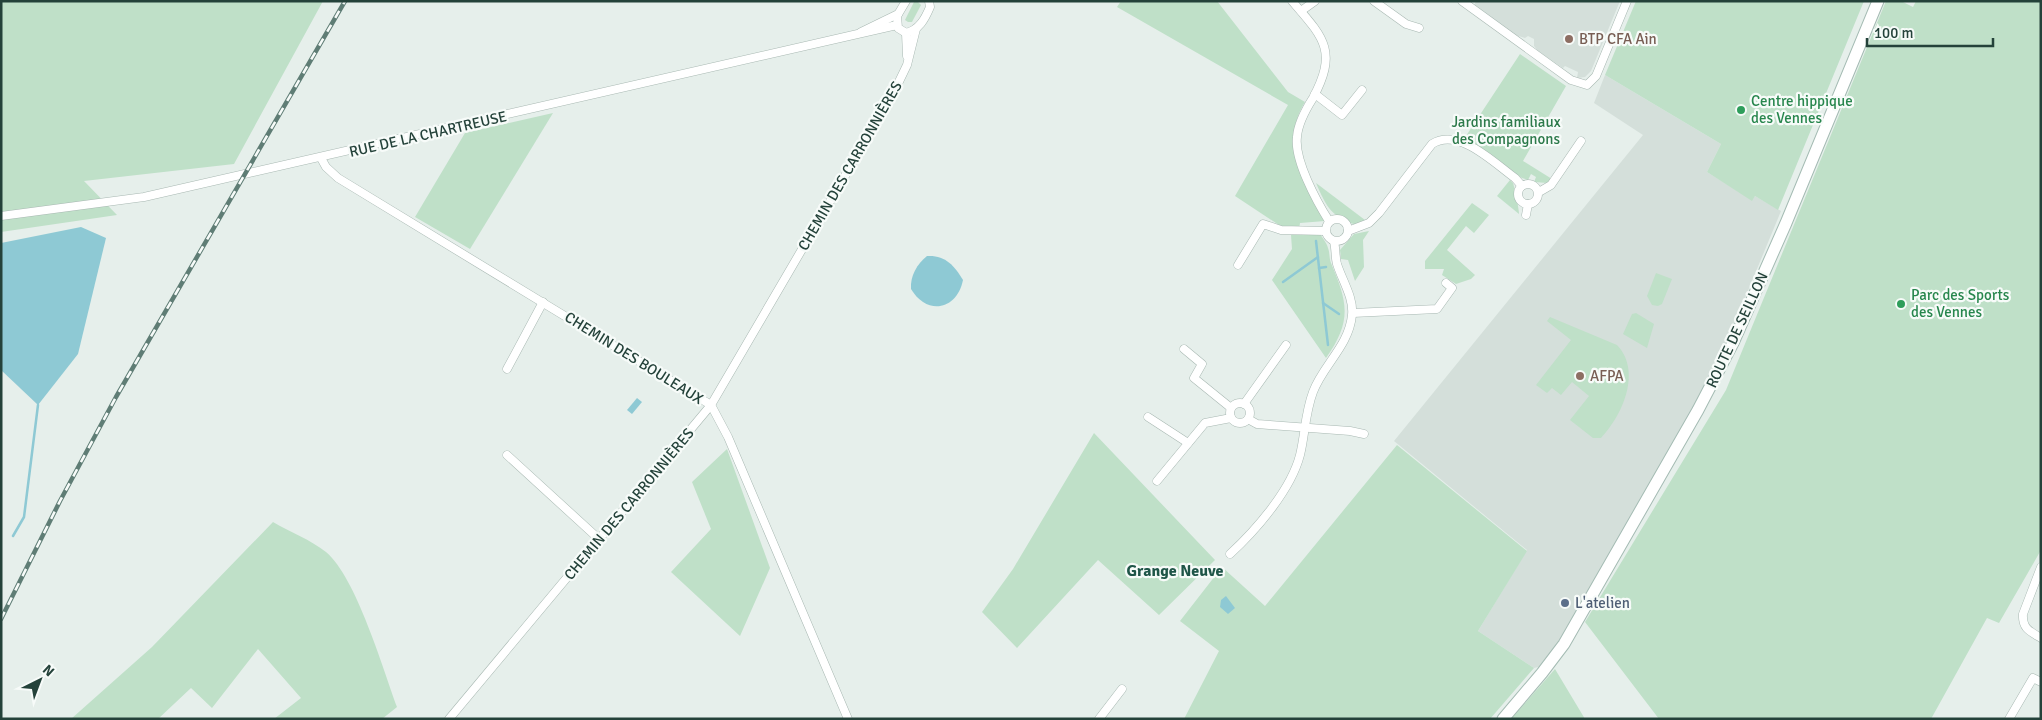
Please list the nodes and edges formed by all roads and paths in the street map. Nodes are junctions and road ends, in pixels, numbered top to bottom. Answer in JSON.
{"nodes":[{"id":1,"x":937,"y":1,"type":"edge"},
{"id":2,"x":1292,"y":1,"type":"edge"},
{"id":3,"x":1315,"y":1,"type":"edge"},
{"id":4,"x":1374,"y":1,"type":"edge"},
{"id":5,"x":1462,"y":1,"type":"edge"},
{"id":6,"x":1627,"y":1,"type":"edge"},
{"id":7,"x":1878,"y":1,"type":"edge"},
{"id":8,"x":903,"y":3,"type":"edge"},
{"id":9,"x":930,"y":4,"type":"edge"},
{"id":10,"x":1301,"y":11,"type":"junction"},
{"id":11,"x":898,"y":14,"type":"junction"},
{"id":12,"x":897,"y":25,"type":"junction"},
{"id":13,"x":1419,"y":28,"type":"dead end"},
{"id":14,"x":916,"y":30,"type":"junction"},
{"id":15,"x":906,"y":33,"type":"junction"},
{"id":16,"x":852,"y":37,"type":"junction"},
{"id":17,"x":907,"y":65,"type":"junction"},
{"id":18,"x":1362,"y":90,"type":"dead end"},
{"id":19,"x":1314,"y":94,"type":"junction"},
{"id":20,"x":1581,"y":140,"type":"dead end"},
{"id":21,"x":321,"y":158,"type":"junction"},
{"id":22,"x":1522,"y":186,"type":"junction"},
{"id":23,"x":1539,"y":192,"type":"junction"},
{"id":24,"x":1528,"y":204,"type":"junction"},
{"id":25,"x":1526,"y":215,"type":"dead end"},
{"id":26,"x":1,"y":216,"type":"edge"},
{"id":27,"x":1330,"y":222,"type":"junction"},
{"id":28,"x":1325,"y":231,"type":"junction"},
{"id":29,"x":1348,"y":231,"type":"junction"},
{"id":30,"x":1334,"y":242,"type":"junction"},
{"id":31,"x":1238,"y":265,"type":"dead end"},
{"id":32,"x":1446,"y":283,"type":"dead end"},
{"id":33,"x":543,"y":302,"type":"junction"},
{"id":34,"x":1352,"y":313,"type":"junction"},
{"id":35,"x":1286,"y":345,"type":"dead end"},
{"id":36,"x":1184,"y":349,"type":"dead end"},
{"id":37,"x":507,"y":369,"type":"dead end"},
{"id":38,"x":1244,"y":404,"type":"junction"},
{"id":39,"x":711,"y":405,"type":"junction"},
{"id":40,"x":1231,"y":408,"type":"junction"},
{"id":41,"x":1148,"y":417,"type":"dead end"},
{"id":42,"x":1231,"y":418,"type":"junction"},
{"id":43,"x":1248,"y":419,"type":"junction"},
{"id":44,"x":1304,"y":428,"type":"junction"},
{"id":45,"x":1364,"y":434,"type":"dead end"},
{"id":46,"x":1188,"y":443,"type":"junction"},
{"id":47,"x":507,"y":455,"type":"dead end"},
{"id":48,"x":1157,"y":481,"type":"dead end"},
{"id":49,"x":600,"y":540,"type":"junction"},
{"id":50,"x":1230,"y":554,"type":"dead end"},
{"id":51,"x":2041,"y":567,"type":"edge"},
{"id":52,"x":2041,"y":638,"type":"edge"},
{"id":53,"x":2041,"y":682,"type":"edge"},
{"id":54,"x":1122,"y":689,"type":"dead end"},
{"id":55,"x":449,"y":719,"type":"edge"},
{"id":56,"x":848,"y":719,"type":"edge"},
{"id":57,"x":1099,"y":719,"type":"edge"},
{"id":58,"x":1503,"y":719,"type":"edge"},
{"id":59,"x":2009,"y":719,"type":"edge"}],
"edges":[{"from":1,"to":9,"type":"street"},
{"from":2,"to":10,"type":"street"},
{"from":3,"to":10,"type":"street"},
{"from":4,"to":13,"type":"street"},
{"from":5,"to":6,"type":"street"},
{"from":7,"to":58,"type":"street","name":"ROUTE DE SEILLON"},
{"from":8,"to":11,"type":"street"},
{"from":9,"to":14,"type":"street","name":"CHEMIN DES CARRONNIÈRES"},
{"from":10,"to":19,"type":"street"},
{"from":11,"to":12,"type":"street"},
{"from":11,"to":16,"type":"street","name":"RUE DE LA CHARTREUSE"},
{"from":12,"to":15,"type":"street"},
{"from":12,"to":16,"type":"street","name":"RUE DE LA CHARTREUSE"},
{"from":14,"to":15,"type":"street"},
{"from":14,"to":17,"type":"street","name":"CHEMIN DES CARRONNIÈRES"},
{"from":15,"to":17,"type":"street","name":"CHEMIN DES CARRONNIÈRES"},
{"from":16,"to":21,"type":"street","name":"RUE DE LA CHARTREUSE"},
{"from":17,"to":39,"type":"street","name":"CHEMIN DES CARRONNIÈRES"},
{"from":18,"to":19,"type":"street"},
{"from":19,"to":27,"type":"street"},
{"from":20,"to":23,"type":"street"},
{"from":21,"to":26,"type":"street","name":"RUE DE LA CHARTREUSE"},
{"from":21,"to":33,"type":"street","name":"CHEMIN DES BOULEAUX"},
{"from":22,"to":23,"type":"street"},
{"from":22,"to":24,"type":"street"},
{"from":22,"to":29,"type":"street"},
{"from":23,"to":24,"type":"street"},
{"from":24,"to":25,"type":"street"},
{"from":27,"to":28,"type":"street"},
{"from":27,"to":29,"type":"street"},
{"from":28,"to":30,"type":"street"},
{"from":28,"to":31,"type":"street"},
{"from":29,"to":30,"type":"street"},
{"from":30,"to":34,"type":"street"},
{"from":32,"to":34,"type":"street"},
{"from":33,"to":37,"type":"street"},
{"from":33,"to":39,"type":"street","name":"CHEMIN DES BOULEAUX"},
{"from":34,"to":44,"type":"street"},
{"from":35,"to":38,"type":"street"},
{"from":36,"to":40,"type":"street"},
{"from":38,"to":40,"type":"street"},
{"from":38,"to":43,"type":"street"},
{"from":39,"to":49,"type":"street","name":"CHEMIN DES CARRONNIÈRES"},
{"from":39,"to":56,"type":"street","name":"CHEMIN DES BOULEAUX"},
{"from":40,"to":42,"type":"street"},
{"from":41,"to":46,"type":"street"},
{"from":42,"to":43,"type":"street"},
{"from":42,"to":46,"type":"street"},
{"from":43,"to":44,"type":"street"},
{"from":44,"to":45,"type":"street"},
{"from":44,"to":50,"type":"street"},
{"from":46,"to":48,"type":"street"},
{"from":47,"to":49,"type":"street"},
{"from":49,"to":55,"type":"street","name":"CHEMIN DES CARRONNIÈRES"},
{"from":51,"to":52,"type":"street"},
{"from":53,"to":59,"type":"street"},
{"from":54,"to":57,"type":"street"}]}
